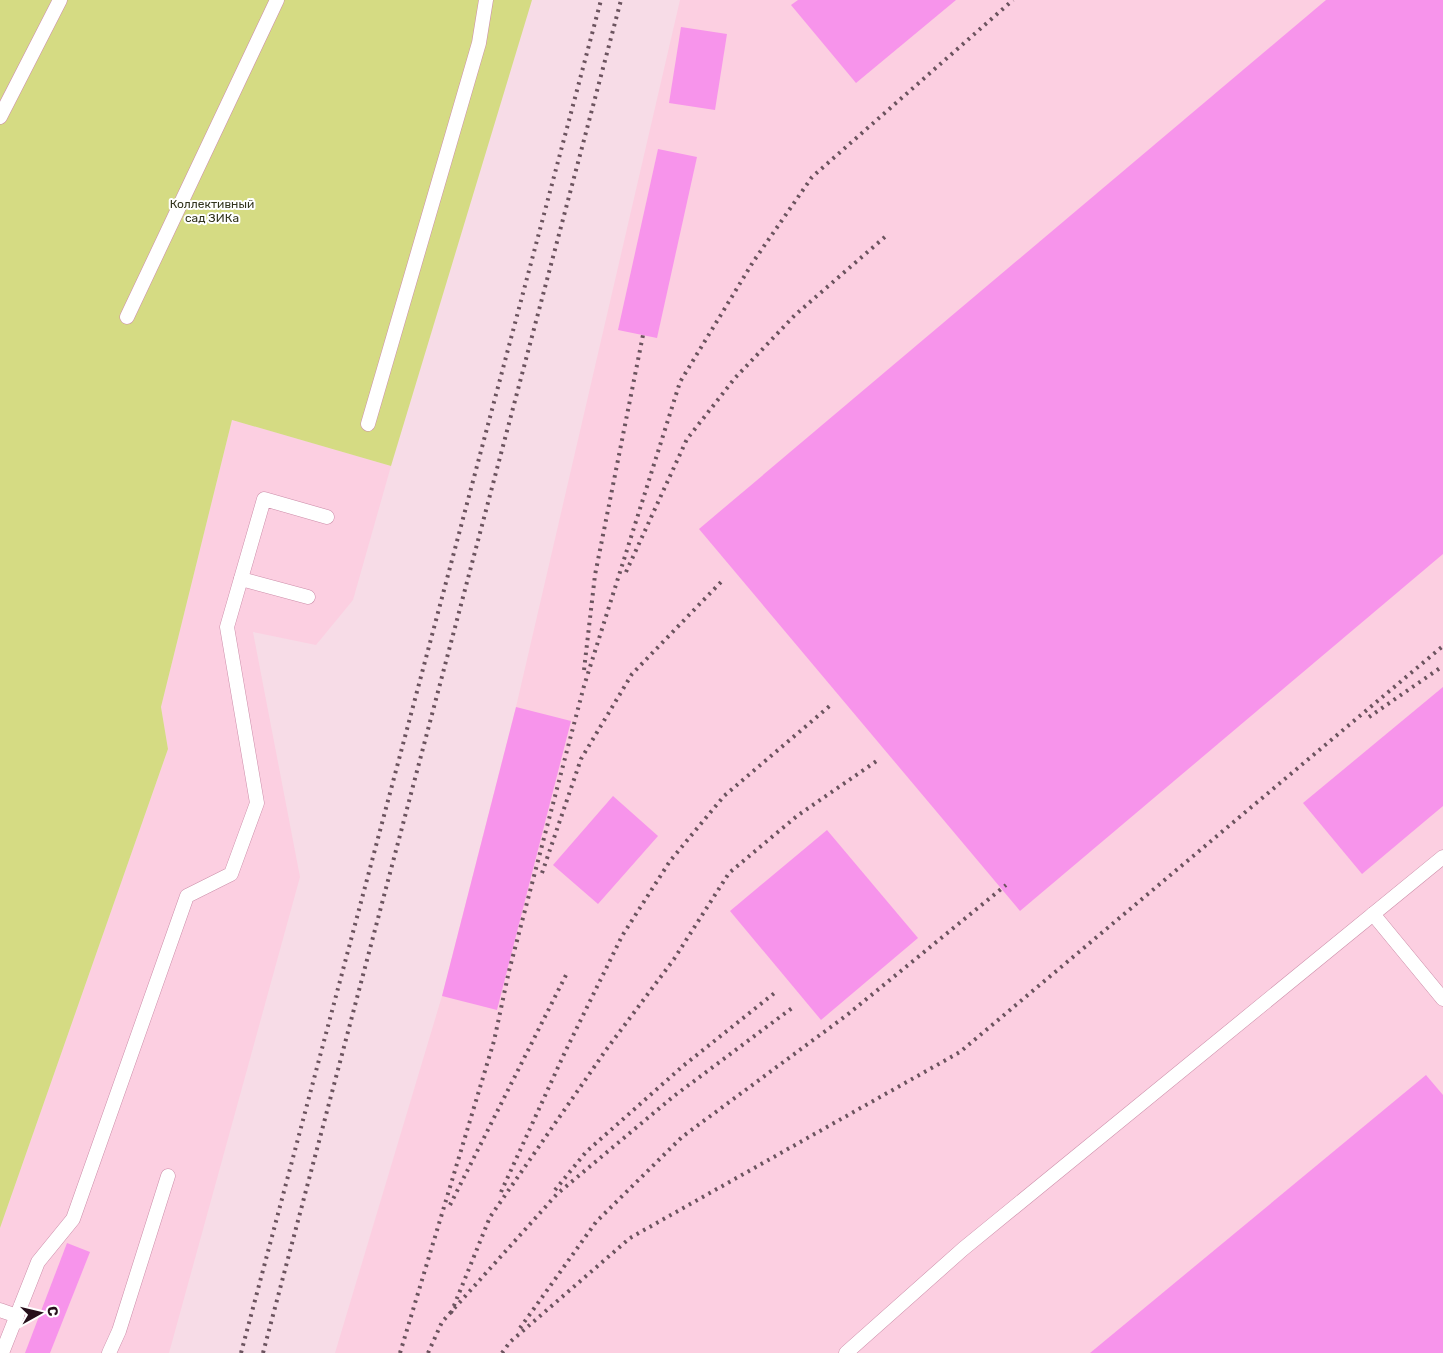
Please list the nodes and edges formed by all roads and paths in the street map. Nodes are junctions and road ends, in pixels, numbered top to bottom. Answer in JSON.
{"nodes":[{"id":1,"x":60,"y":0,"type":"edge"},
{"id":2,"x":277,"y":0,"type":"edge"},
{"id":3,"x":486,"y":0,"type":"edge"},
{"id":4,"x":0,"y":117,"type":"edge"},
{"id":5,"x":127,"y":317,"type":"dead end"},
{"id":6,"x":368,"y":424,"type":"dead end"},
{"id":7,"x":327,"y":517,"type":"dead end"},
{"id":8,"x":242,"y":579,"type":"junction"},
{"id":9,"x":308,"y":597,"type":"dead end"},
{"id":10,"x":1443,"y":856,"type":"edge"},
{"id":11,"x":1373,"y":914,"type":"junction"},
{"id":12,"x":1443,"y":999,"type":"edge"},
{"id":13,"x":168,"y":1176,"type":"dead end"},
{"id":14,"x":0,"y":1310,"type":"edge"},
{"id":15,"x":17,"y":1316,"type":"junction"},
{"id":16,"x":2,"y":1353,"type":"edge"},
{"id":17,"x":109,"y":1353,"type":"edge"},
{"id":18,"x":846,"y":1353,"type":"edge"}],
"edges":[{"from":1,"to":4,"type":"lane"},
{"from":2,"to":5,"type":"lane"},
{"from":3,"to":6,"type":"lane"},
{"from":7,"to":8,"type":"lane"},
{"from":8,"to":9,"type":"lane"},
{"from":8,"to":15,"type":"lane"},
{"from":10,"to":11,"type":"lane"},
{"from":11,"to":12,"type":"lane"},
{"from":11,"to":18,"type":"lane"},
{"from":13,"to":17,"type":"lane"},
{"from":14,"to":15,"type":"lane"},
{"from":15,"to":16,"type":"lane"}]}
